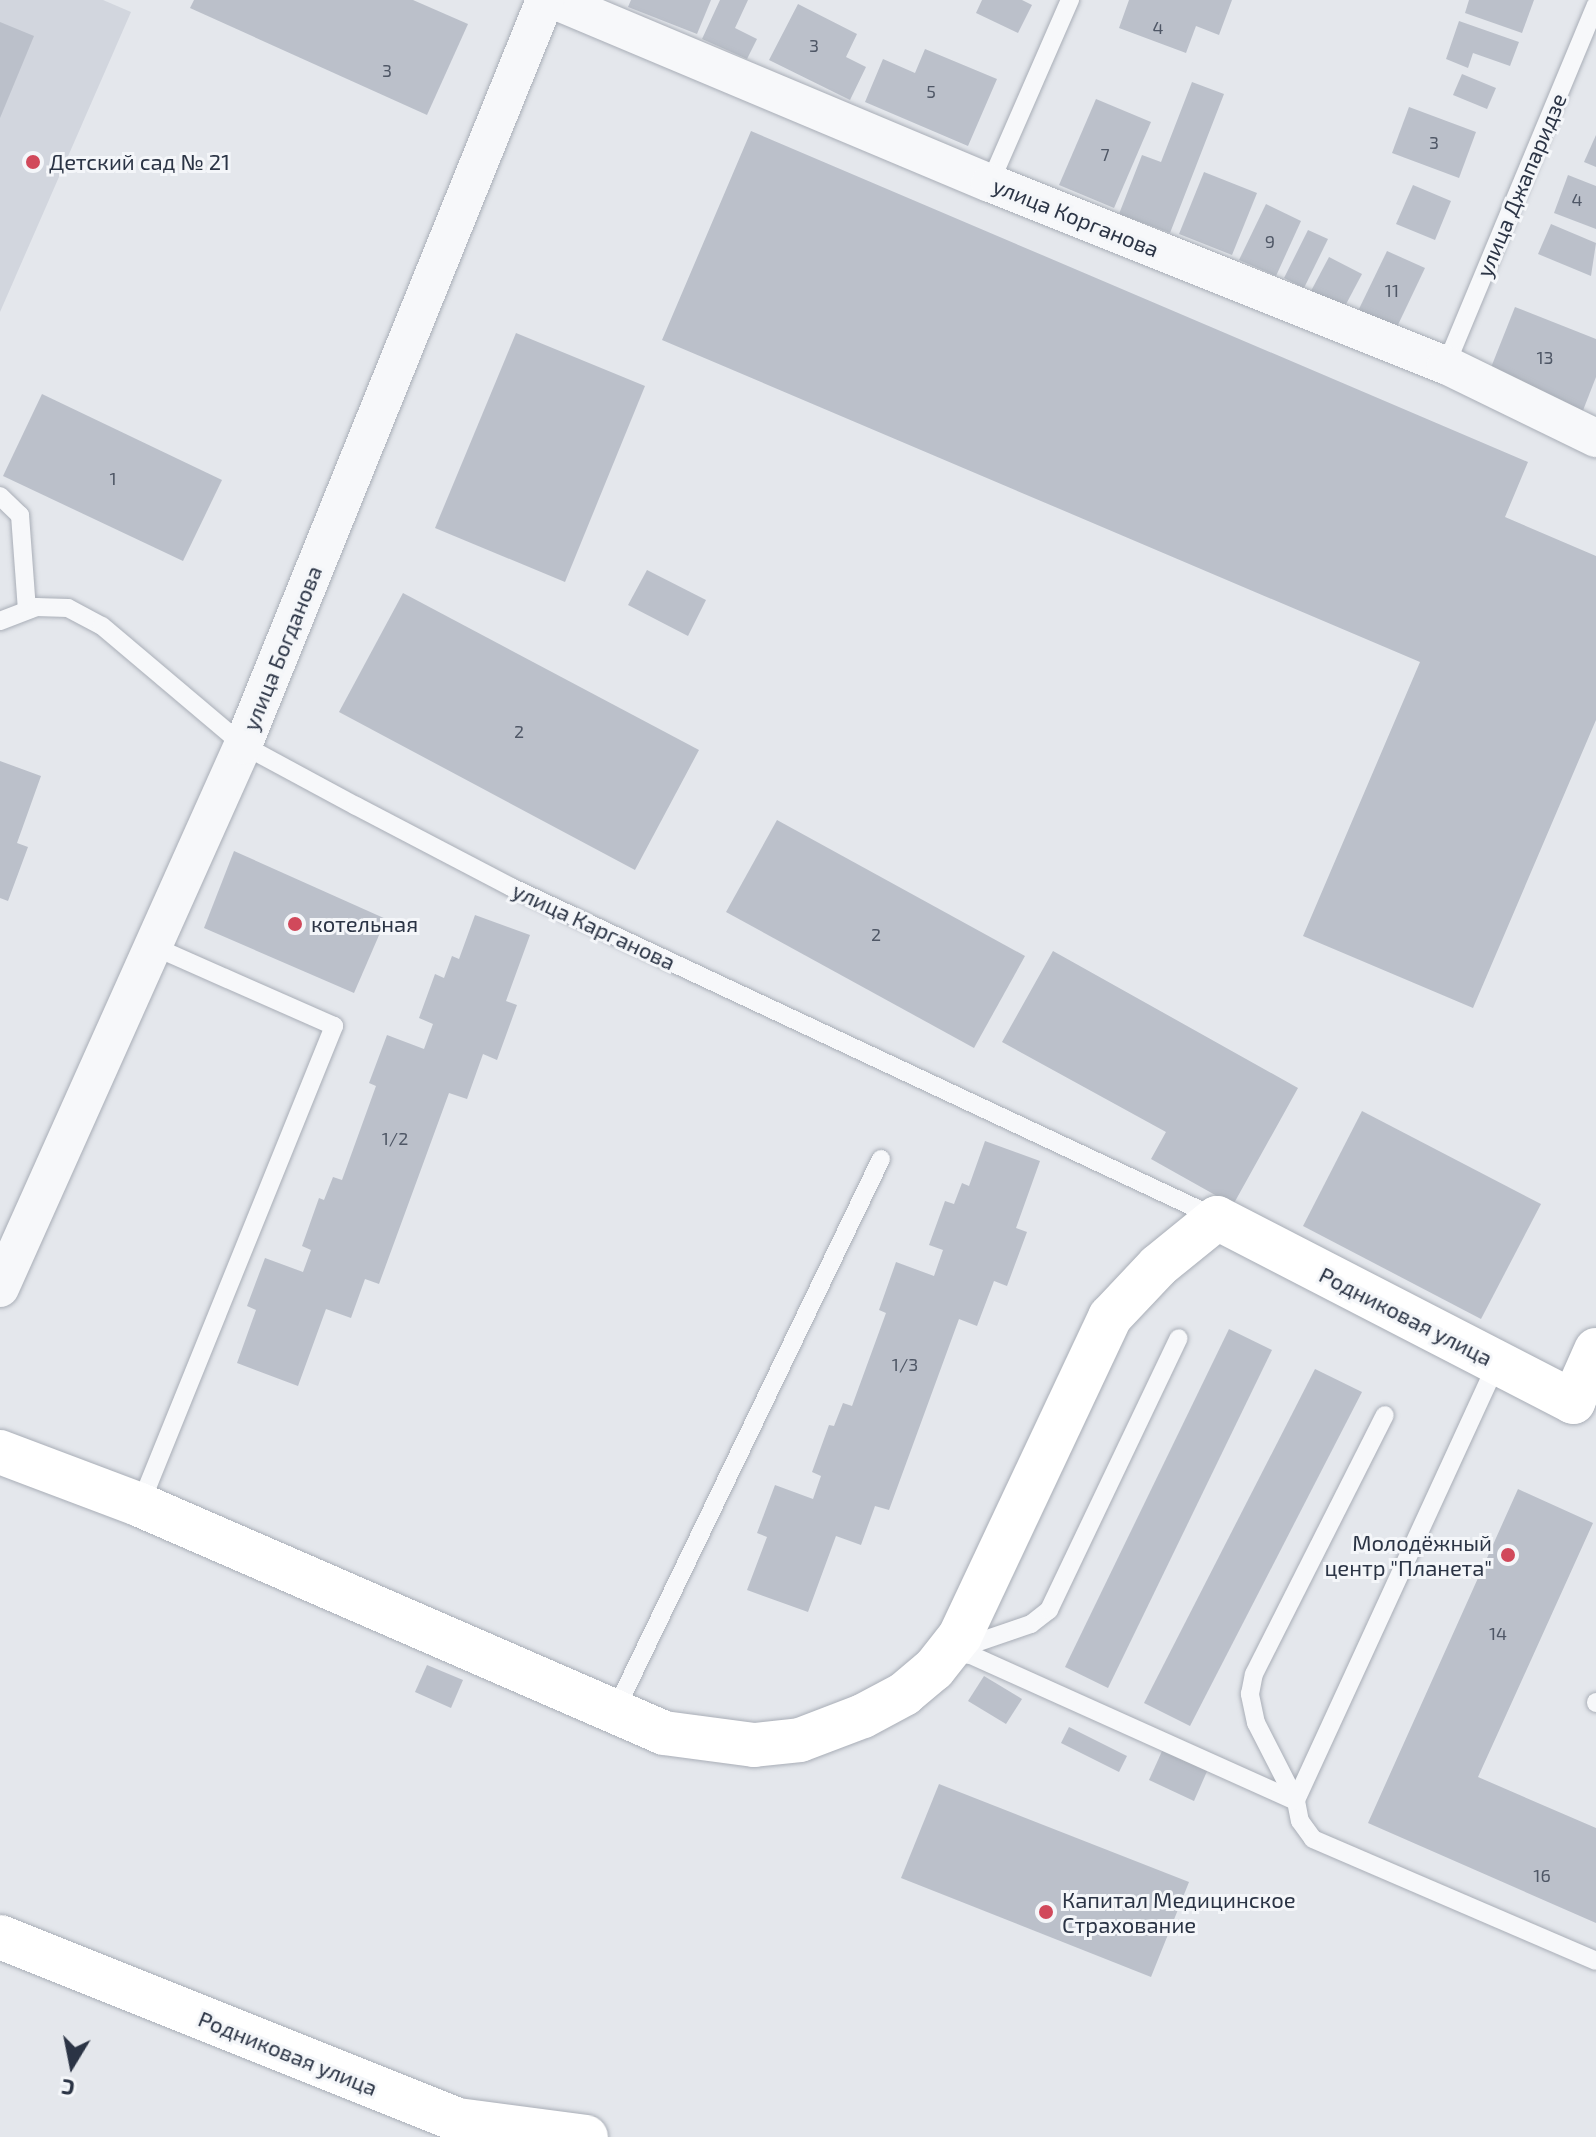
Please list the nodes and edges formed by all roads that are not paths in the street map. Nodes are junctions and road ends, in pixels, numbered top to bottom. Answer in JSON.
{"nodes":[{"id":1,"x":545,"y":0,"type":"edge"},
{"id":2,"x":554,"y":0,"type":"edge"},
{"id":3,"x":1070,"y":0,"type":"edge"},
{"id":4,"x":1596,"y":5,"type":"edge"},
{"id":5,"x":990,"y":183,"type":"junction"},
{"id":6,"x":1446,"y":365,"type":"junction"},
{"id":7,"x":1596,"y":438,"type":"edge"},
{"id":8,"x":0,"y":496,"type":"edge"},
{"id":9,"x":27,"y":610,"type":"junction"},
{"id":10,"x":0,"y":621,"type":"edge"},
{"id":11,"x":243,"y":745,"type":"junction"},
{"id":12,"x":153,"y":946,"type":"junction"},
{"id":13,"x":881,"y":1159,"type":"dead end"},
{"id":14,"x":1217,"y":1218,"type":"junction"},
{"id":15,"x":0,"y":1288,"type":"edge"},
{"id":16,"x":1179,"y":1338,"type":"dead end"},
{"id":17,"x":1596,"y":1350,"type":"edge"},
{"id":18,"x":1497,"y":1363,"type":"junction"},
{"id":19,"x":1584,"y":1408,"type":"edge"},
{"id":20,"x":1385,"y":1415,"type":"dead end"},
{"id":21,"x":0,"y":1452,"type":"edge"},
{"id":22,"x":140,"y":1505,"type":"junction"},
{"id":23,"x":947,"y":1653,"type":"junction"},
{"id":24,"x":614,"y":1713,"type":"junction"},
{"id":25,"x":1296,"y":1801,"type":"junction"},
{"id":26,"x":0,"y":1937,"type":"edge"},
{"id":27,"x":1596,"y":1961,"type":"edge"},
{"id":28,"x":586,"y":2137,"type":"edge"}],
"edges":[{"from":1,"to":11,"type":"street","name":"улица Богданова"},
{"from":2,"to":5,"type":"street","name":"улица Корганова"},
{"from":3,"to":5,"type":"lane"},
{"from":4,"to":6,"type":"lane","name":"улица Джапаридзе"},
{"from":5,"to":6,"type":"street","name":"улица Корганова"},
{"from":6,"to":7,"type":"street","name":"улица Корганова"},
{"from":8,"to":9,"type":"lane"},
{"from":9,"to":10,"type":"lane","name":"улица Карганова"},
{"from":9,"to":11,"type":"lane","name":"улица Карганова"},
{"from":11,"to":12,"type":"street","name":"улица Богданова"},
{"from":11,"to":14,"type":"lane","name":"улица Карганова"},
{"from":12,"to":15,"type":"street","name":"улица Богданова"},
{"from":12,"to":22,"type":"lane"},
{"from":13,"to":24,"type":"lane"},
{"from":14,"to":18,"type":"street","name":"Родниковая улица"},
{"from":14,"to":23,"type":"street"},
{"from":16,"to":23,"type":"lane"},
{"from":17,"to":19,"type":"street"},
{"from":18,"to":19,"type":"street","name":"Родниковая улица"},
{"from":18,"to":25,"type":"lane"},
{"from":20,"to":25,"type":"lane"},
{"from":21,"to":22,"type":"street"},
{"from":22,"to":24,"type":"street"},
{"from":23,"to":24,"type":"street"},
{"from":23,"to":25,"type":"lane"},
{"from":25,"to":27,"type":"lane"},
{"from":26,"to":28,"type":"street","name":"Родниковая улица"}]}
